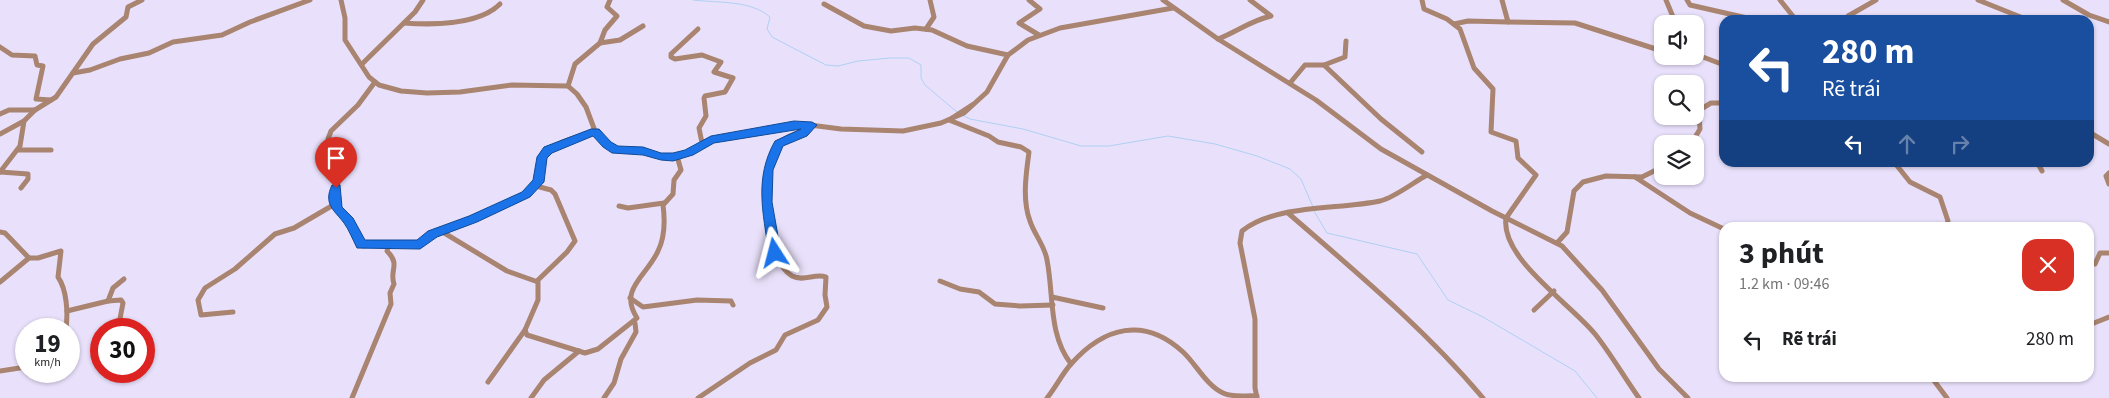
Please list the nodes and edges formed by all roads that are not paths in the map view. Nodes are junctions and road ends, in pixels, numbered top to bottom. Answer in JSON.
{"nodes":[{"id":1,"x":142,"y":0,"type":"edge"},
{"id":2,"x":310,"y":0,"type":"edge"},
{"id":3,"x":341,"y":0,"type":"edge"},
{"id":4,"x":423,"y":0,"type":"edge"},
{"id":5,"x":610,"y":0,"type":"edge"},
{"id":6,"x":930,"y":0,"type":"edge"},
{"id":7,"x":1030,"y":0,"type":"edge"},
{"id":8,"x":1164,"y":0,"type":"edge"},
{"id":9,"x":1250,"y":0,"type":"edge"},
{"id":10,"x":1422,"y":0,"type":"edge"},
{"id":11,"x":1502,"y":0,"type":"edge"},
{"id":12,"x":1666,"y":0,"type":"edge"},
{"id":13,"x":1687,"y":0,"type":"edge"},
{"id":14,"x":1780,"y":0,"type":"edge"},
{"id":15,"x":1876,"y":0,"type":"edge"},
{"id":16,"x":1978,"y":0,"type":"edge"},
{"id":17,"x":2062,"y":0,"type":"edge"},
{"id":18,"x":500,"y":4,"type":"dead end"},
{"id":19,"x":824,"y":4,"type":"dead end"},
{"id":20,"x":1173,"y":8,"type":"junction"},
{"id":21,"x":1672,"y":15,"type":"edge"},
{"id":22,"x":1734,"y":15,"type":"edge"},
{"id":23,"x":1792,"y":15,"type":"edge"},
{"id":24,"x":1850,"y":15,"type":"edge"},
{"id":25,"x":2016,"y":15,"type":"edge"},
{"id":26,"x":2089,"y":15,"type":"edge"},
{"id":27,"x":2094,"y":17,"type":"edge"},
{"id":28,"x":1508,"y":22,"type":"junction"},
{"id":29,"x":2109,"y":22,"type":"edge"},
{"id":30,"x":404,"y":23,"type":"junction"},
{"id":31,"x":1454,"y":24,"type":"junction"},
{"id":32,"x":643,"y":26,"type":"dead end"},
{"id":33,"x":698,"y":29,"type":"dead end"},
{"id":34,"x":926,"y":29,"type":"junction"},
{"id":35,"x":1040,"y":35,"type":"junction"},
{"id":36,"x":1218,"y":39,"type":"junction"},
{"id":37,"x":1346,"y":41,"type":"dead end"},
{"id":38,"x":600,"y":42,"type":"junction"},
{"id":39,"x":0,"y":47,"type":"edge"},
{"id":40,"x":1654,"y":49,"type":"edge"},
{"id":41,"x":1008,"y":55,"type":"junction"},
{"id":42,"x":1704,"y":57,"type":"edge"},
{"id":43,"x":1719,"y":62,"type":"edge"},
{"id":44,"x":362,"y":64,"type":"junction"},
{"id":45,"x":1324,"y":65,"type":"junction"},
{"id":46,"x":73,"y":72,"type":"junction"},
{"id":47,"x":375,"y":82,"type":"junction"},
{"id":48,"x":1290,"y":83,"type":"junction"},
{"id":49,"x":568,"y":86,"type":"junction"},
{"id":50,"x":52,"y":100,"type":"junction"},
{"id":51,"x":1719,"y":102,"type":"edge"},
{"id":52,"x":35,"y":110,"type":"junction"},
{"id":53,"x":0,"y":114,"type":"edge"},
{"id":54,"x":951,"y":119,"type":"junction"},
{"id":55,"x":24,"y":121,"type":"junction"},
{"id":56,"x":812,"y":125,"type":"junction"},
{"id":57,"x":595,"y":131,"type":"junction"},
{"id":58,"x":0,"y":134,"type":"edge"},
{"id":59,"x":1697,"y":135,"type":"edge"},
{"id":60,"x":2094,"y":137,"type":"edge"},
{"id":61,"x":702,"y":143,"type":"junction"},
{"id":62,"x":2109,"y":144,"type":"edge"},
{"id":63,"x":18,"y":150,"type":"junction"},
{"id":64,"x":51,"y":150,"type":"dead end"},
{"id":65,"x":1422,"y":152,"type":"dead end"},
{"id":66,"x":677,"y":156,"type":"junction"},
{"id":67,"x":1898,"y":167,"type":"edge"},
{"id":68,"x":2040,"y":167,"type":"edge"},
{"id":69,"x":2042,"y":171,"type":"dead end"},
{"id":70,"x":0,"y":172,"type":"edge"},
{"id":71,"x":1654,"y":172,"type":"edge"},
{"id":72,"x":2109,"y":173,"type":"edge"},
{"id":73,"x":1427,"y":176,"type":"junction"},
{"id":74,"x":1634,"y":177,"type":"junction"},
{"id":75,"x":2109,"y":184,"type":"edge"},
{"id":76,"x":536,"y":186,"type":"junction"},
{"id":77,"x":21,"y":188,"type":"dead end"},
{"id":78,"x":664,"y":203,"type":"junction"},
{"id":79,"x":335,"y":204,"type":"junction"},
{"id":80,"x":619,"y":206,"type":"dead end"},
{"id":81,"x":1288,"y":213,"type":"junction"},
{"id":82,"x":1506,"y":218,"type":"junction"},
{"id":83,"x":1948,"y":222,"type":"edge"},
{"id":84,"x":1719,"y":228,"type":"edge"},
{"id":85,"x":441,"y":231,"type":"junction"},
{"id":86,"x":0,"y":232,"type":"edge"},
{"id":87,"x":389,"y":243,"type":"junction"},
{"id":88,"x":1557,"y":243,"type":"junction"},
{"id":89,"x":2109,"y":253,"type":"edge"},
{"id":90,"x":29,"y":258,"type":"junction"},
{"id":91,"x":2095,"y":264,"type":"dead end"},
{"id":92,"x":124,"y":279,"type":"dead end"},
{"id":93,"x":537,"y":281,"type":"junction"},
{"id":94,"x":940,"y":281,"type":"dead end"},
{"id":95,"x":0,"y":282,"type":"edge"},
{"id":96,"x":1554,"y":291,"type":"junction"},
{"id":97,"x":1052,"y":297,"type":"junction"},
{"id":98,"x":630,"y":298,"type":"junction"},
{"id":99,"x":108,"y":301,"type":"junction"},
{"id":100,"x":733,"y":305,"type":"dead end"},
{"id":101,"x":1052,"y":305,"type":"junction"},
{"id":102,"x":1103,"y":308,"type":"dead end"},
{"id":103,"x":1534,"y":310,"type":"dead end"},
{"id":104,"x":67,"y":311,"type":"junction"},
{"id":105,"x":233,"y":312,"type":"dead end"},
{"id":106,"x":2109,"y":317,"type":"edge"},
{"id":107,"x":67,"y":318,"type":"edge"},
{"id":108,"x":120,"y":318,"type":"edge"},
{"id":109,"x":635,"y":323,"type":"junction"},
{"id":110,"x":2094,"y":323,"type":"edge"},
{"id":111,"x":525,"y":330,"type":"junction"},
{"id":112,"x":579,"y":351,"type":"junction"},
{"id":113,"x":1071,"y":364,"type":"junction"},
{"id":114,"x":15,"y":369,"type":"edge"},
{"id":115,"x":0,"y":371,"type":"edge"},
{"id":116,"x":488,"y":382,"type":"dead end"},
{"id":117,"x":1935,"y":382,"type":"edge"},
{"id":118,"x":1257,"y":397,"type":"edge"},
{"id":119,"x":352,"y":398,"type":"edge"},
{"id":120,"x":531,"y":398,"type":"edge"},
{"id":121,"x":604,"y":398,"type":"edge"},
{"id":122,"x":698,"y":398,"type":"edge"},
{"id":123,"x":1047,"y":398,"type":"edge"},
{"id":124,"x":1483,"y":398,"type":"edge"},
{"id":125,"x":1639,"y":398,"type":"edge"},
{"id":126,"x":1688,"y":398,"type":"edge"},
{"id":127,"x":1947,"y":398,"type":"edge"}],
"edges":[{"from":1,"to":46,"type":"street"},
{"from":2,"to":46,"type":"street"},
{"from":3,"to":44,"type":"street"},
{"from":4,"to":30,"type":"street"},
{"from":5,"to":38,"type":"street"},
{"from":6,"to":34,"type":"street"},
{"from":7,"to":35,"type":"street"},
{"from":8,"to":20,"type":"street"},
{"from":9,"to":36,"type":"street"},
{"from":10,"to":31,"type":"street"},
{"from":11,"to":28,"type":"street"},
{"from":12,"to":21,"type":"street"},
{"from":13,"to":22,"type":"street"},
{"from":14,"to":23,"type":"street"},
{"from":15,"to":24,"type":"street"},
{"from":16,"to":25,"type":"street"},
{"from":17,"to":26,"type":"street"},
{"from":18,"to":30,"type":"street"},
{"from":19,"to":34,"type":"street"},
{"from":20,"to":35,"type":"street"},
{"from":20,"to":36,"type":"street"},
{"from":27,"to":29,"type":"street"},
{"from":28,"to":31,"type":"street"},
{"from":28,"to":40,"type":"street"},
{"from":30,"to":44,"type":"street"},
{"from":31,"to":82,"type":"street"},
{"from":32,"to":38,"type":"street"},
{"from":33,"to":61,"type":"street"},
{"from":34,"to":41,"type":"street"},
{"from":35,"to":41,"type":"street"},
{"from":36,"to":48,"type":"street"},
{"from":37,"to":45,"type":"street"},
{"from":38,"to":49,"type":"street"},
{"from":39,"to":50,"type":"street"},
{"from":41,"to":54,"type":"street"},
{"from":42,"to":43,"type":"street"},
{"from":44,"to":47,"type":"street"},
{"from":45,"to":48,"type":"street"},
{"from":45,"to":65,"type":"street"},
{"from":46,"to":50,"type":"street"},
{"from":47,"to":49,"type":"street"},
{"from":47,"to":79,"type":"street"},
{"from":48,"to":73,"type":"street"},
{"from":49,"to":57,"type":"street"},
{"from":50,"to":52,"type":"street"},
{"from":51,"to":59,"type":"street"},
{"from":52,"to":53,"type":"street"},
{"from":52,"to":55,"type":"street"},
{"from":54,"to":56,"type":"street"},
{"from":54,"to":97,"type":"street"},
{"from":55,"to":58,"type":"street"},
{"from":55,"to":63,"type":"street"},
{"from":56,"to":61,"type":"street"},
{"from":56,"to":122,"type":"street"},
{"from":57,"to":66,"type":"street"},
{"from":57,"to":76,"type":"street"},
{"from":60,"to":62,"type":"street"},
{"from":61,"to":66,"type":"street"},
{"from":63,"to":64,"type":"street"},
{"from":63,"to":70,"type":"street"},
{"from":66,"to":78,"type":"street"},
{"from":67,"to":83,"type":"street"},
{"from":68,"to":69,"type":"street"},
{"from":70,"to":77,"type":"street"},
{"from":71,"to":74,"type":"street"},
{"from":72,"to":75,"type":"street"},
{"from":73,"to":81,"type":"street"},
{"from":73,"to":82,"type":"street"},
{"from":74,"to":84,"type":"street"},
{"from":74,"to":88,"type":"street"},
{"from":76,"to":85,"type":"street"},
{"from":76,"to":93,"type":"street"},
{"from":78,"to":80,"type":"street"},
{"from":78,"to":98,"type":"street"},
{"from":79,"to":87,"type":"street"},
{"from":79,"to":105,"type":"street"},
{"from":81,"to":118,"type":"street"},
{"from":81,"to":124,"type":"street"},
{"from":82,"to":88,"type":"street"},
{"from":82,"to":96,"type":"street"},
{"from":85,"to":87,"type":"street"},
{"from":85,"to":93,"type":"street"},
{"from":86,"to":90,"type":"street"},
{"from":87,"to":119,"type":"street"},
{"from":88,"to":126,"type":"street"},
{"from":89,"to":91,"type":"street"},
{"from":90,"to":95,"type":"street"},
{"from":90,"to":104,"type":"street"},
{"from":92,"to":99,"type":"street"},
{"from":93,"to":111,"type":"street"},
{"from":94,"to":101,"type":"street"},
{"from":96,"to":103,"type":"street"},
{"from":96,"to":125,"type":"street"},
{"from":97,"to":101,"type":"street"},
{"from":97,"to":102,"type":"street"},
{"from":98,"to":100,"type":"street"},
{"from":98,"to":109,"type":"street"},
{"from":99,"to":104,"type":"street"},
{"from":99,"to":108,"type":"street"},
{"from":101,"to":113,"type":"street"},
{"from":104,"to":107,"type":"street"},
{"from":106,"to":110,"type":"street"},
{"from":109,"to":112,"type":"street"},
{"from":109,"to":121,"type":"street"},
{"from":111,"to":112,"type":"street"},
{"from":111,"to":116,"type":"street"},
{"from":112,"to":120,"type":"street"},
{"from":113,"to":118,"type":"street"},
{"from":113,"to":123,"type":"street"},
{"from":114,"to":115,"type":"street"},
{"from":117,"to":127,"type":"street"}]}
